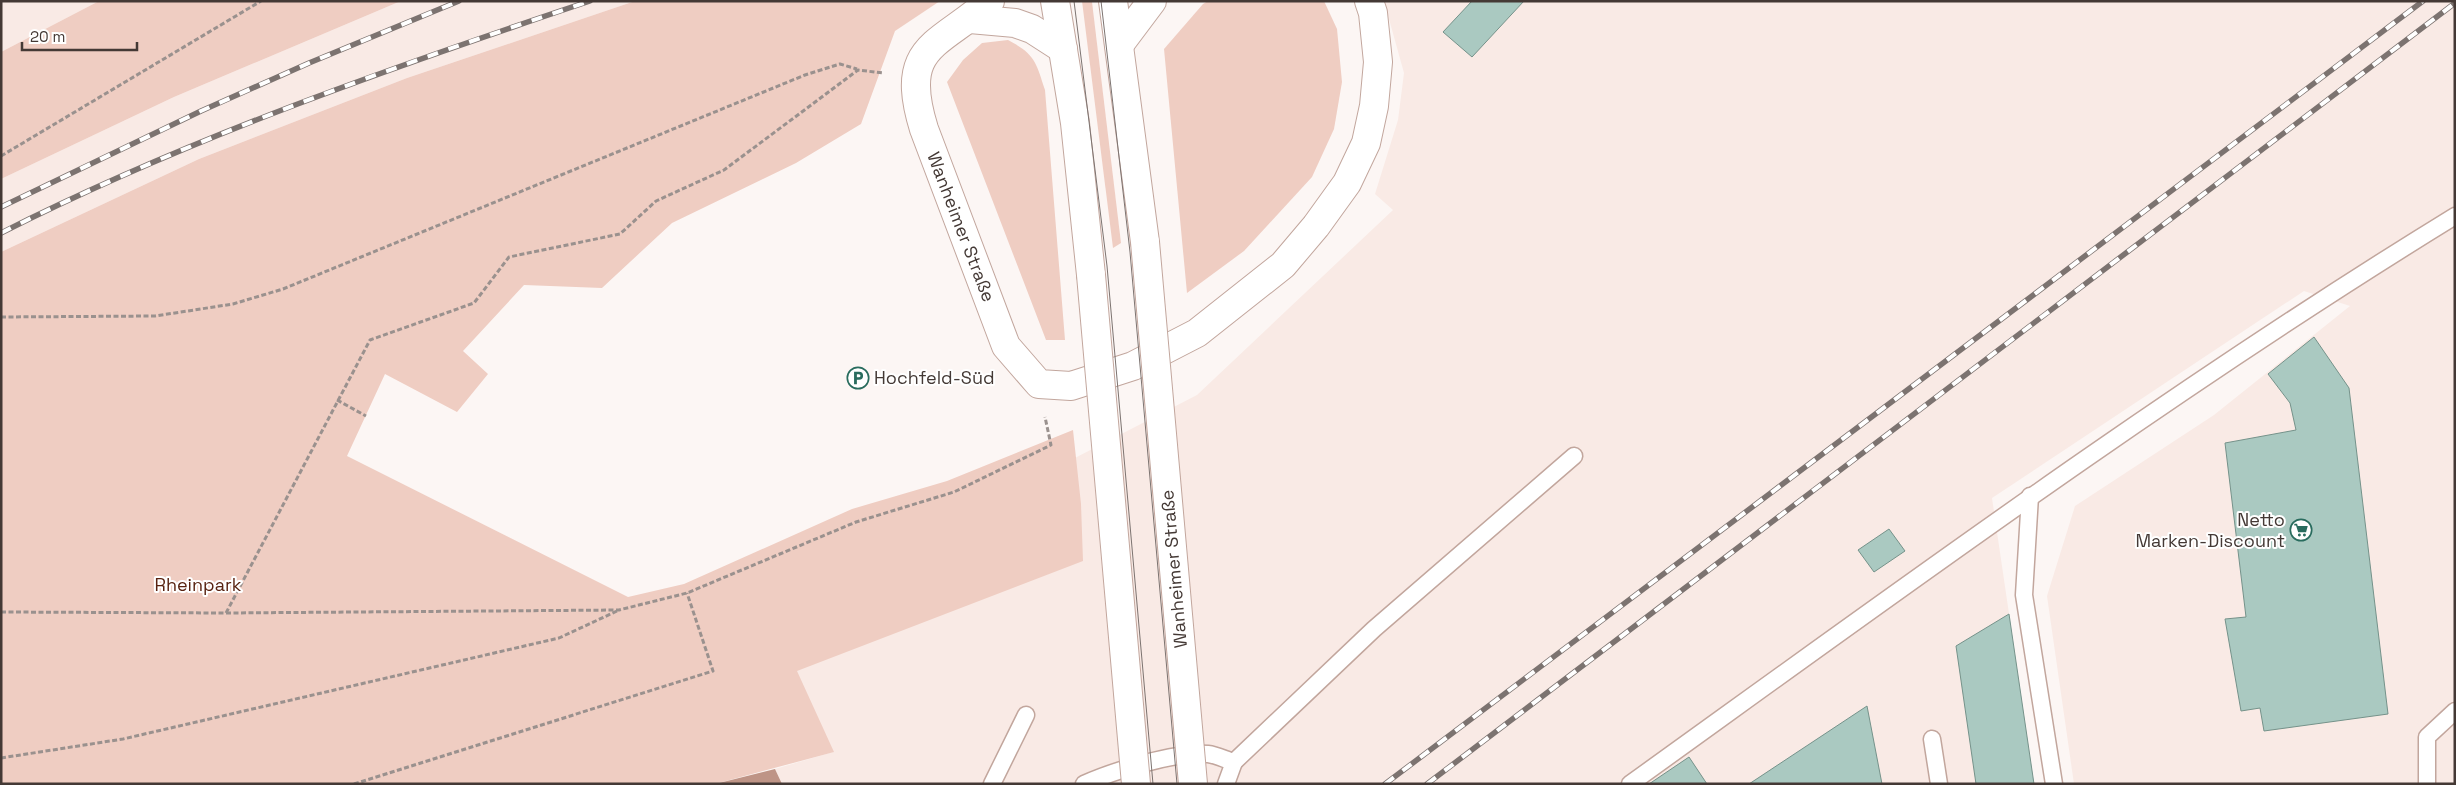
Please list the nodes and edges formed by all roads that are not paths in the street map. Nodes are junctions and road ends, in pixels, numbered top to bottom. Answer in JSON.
{"nodes":[{"id":1,"x":1055,"y":1,"type":"edge"},
{"id":2,"x":1113,"y":1,"type":"edge"},
{"id":3,"x":1152,"y":1,"type":"edge"},
{"id":4,"x":1369,"y":1,"type":"edge"},
{"id":5,"x":980,"y":10,"type":"edge"},
{"id":6,"x":1119,"y":45,"type":"junction"},
{"id":7,"x":1063,"y":49,"type":"junction"},
{"id":8,"x":2455,"y":216,"type":"edge"},
{"id":9,"x":1574,"y":456,"type":"dead end"},
{"id":10,"x":2030,"y":496,"type":"junction"},
{"id":11,"x":2455,"y":711,"type":"edge"},
{"id":12,"x":1026,"y":715,"type":"dead end"},
{"id":13,"x":1932,"y":738,"type":"dead end"},
{"id":14,"x":1234,"y":762,"type":"junction"},
{"id":15,"x":992,"y":784,"type":"edge"},
{"id":16,"x":1084,"y":784,"type":"edge"},
{"id":17,"x":1136,"y":784,"type":"edge"},
{"id":18,"x":1193,"y":784,"type":"edge"},
{"id":19,"x":1226,"y":784,"type":"edge"},
{"id":20,"x":1630,"y":784,"type":"edge"},
{"id":21,"x":1939,"y":784,"type":"edge"},
{"id":22,"x":2054,"y":784,"type":"edge"},
{"id":23,"x":2427,"y":784,"type":"edge"}],
"edges":[{"from":1,"to":7,"type":"street"},
{"from":2,"to":6,"type":"street","name":"Wanheimer Straße"},
{"from":3,"to":6,"type":"street"},
{"from":4,"to":5,"type":"street","name":"Wanheimer Straße"},
{"from":5,"to":7,"type":"street","name":"Wanheimer Straße"},
{"from":6,"to":18,"type":"street","name":"Wanheimer Straße","bridge":true},
{"from":7,"to":17,"type":"street","bridge":true},
{"from":8,"to":10,"type":"lane"},
{"from":9,"to":14,"type":"lane"},
{"from":10,"to":20,"type":"lane"},
{"from":10,"to":22,"type":"lane"},
{"from":11,"to":23,"type":"lane"},
{"from":12,"to":15,"type":"lane"},
{"from":13,"to":21,"type":"lane"},
{"from":14,"to":16,"type":"lane"},
{"from":14,"to":19,"type":"lane"}]}
